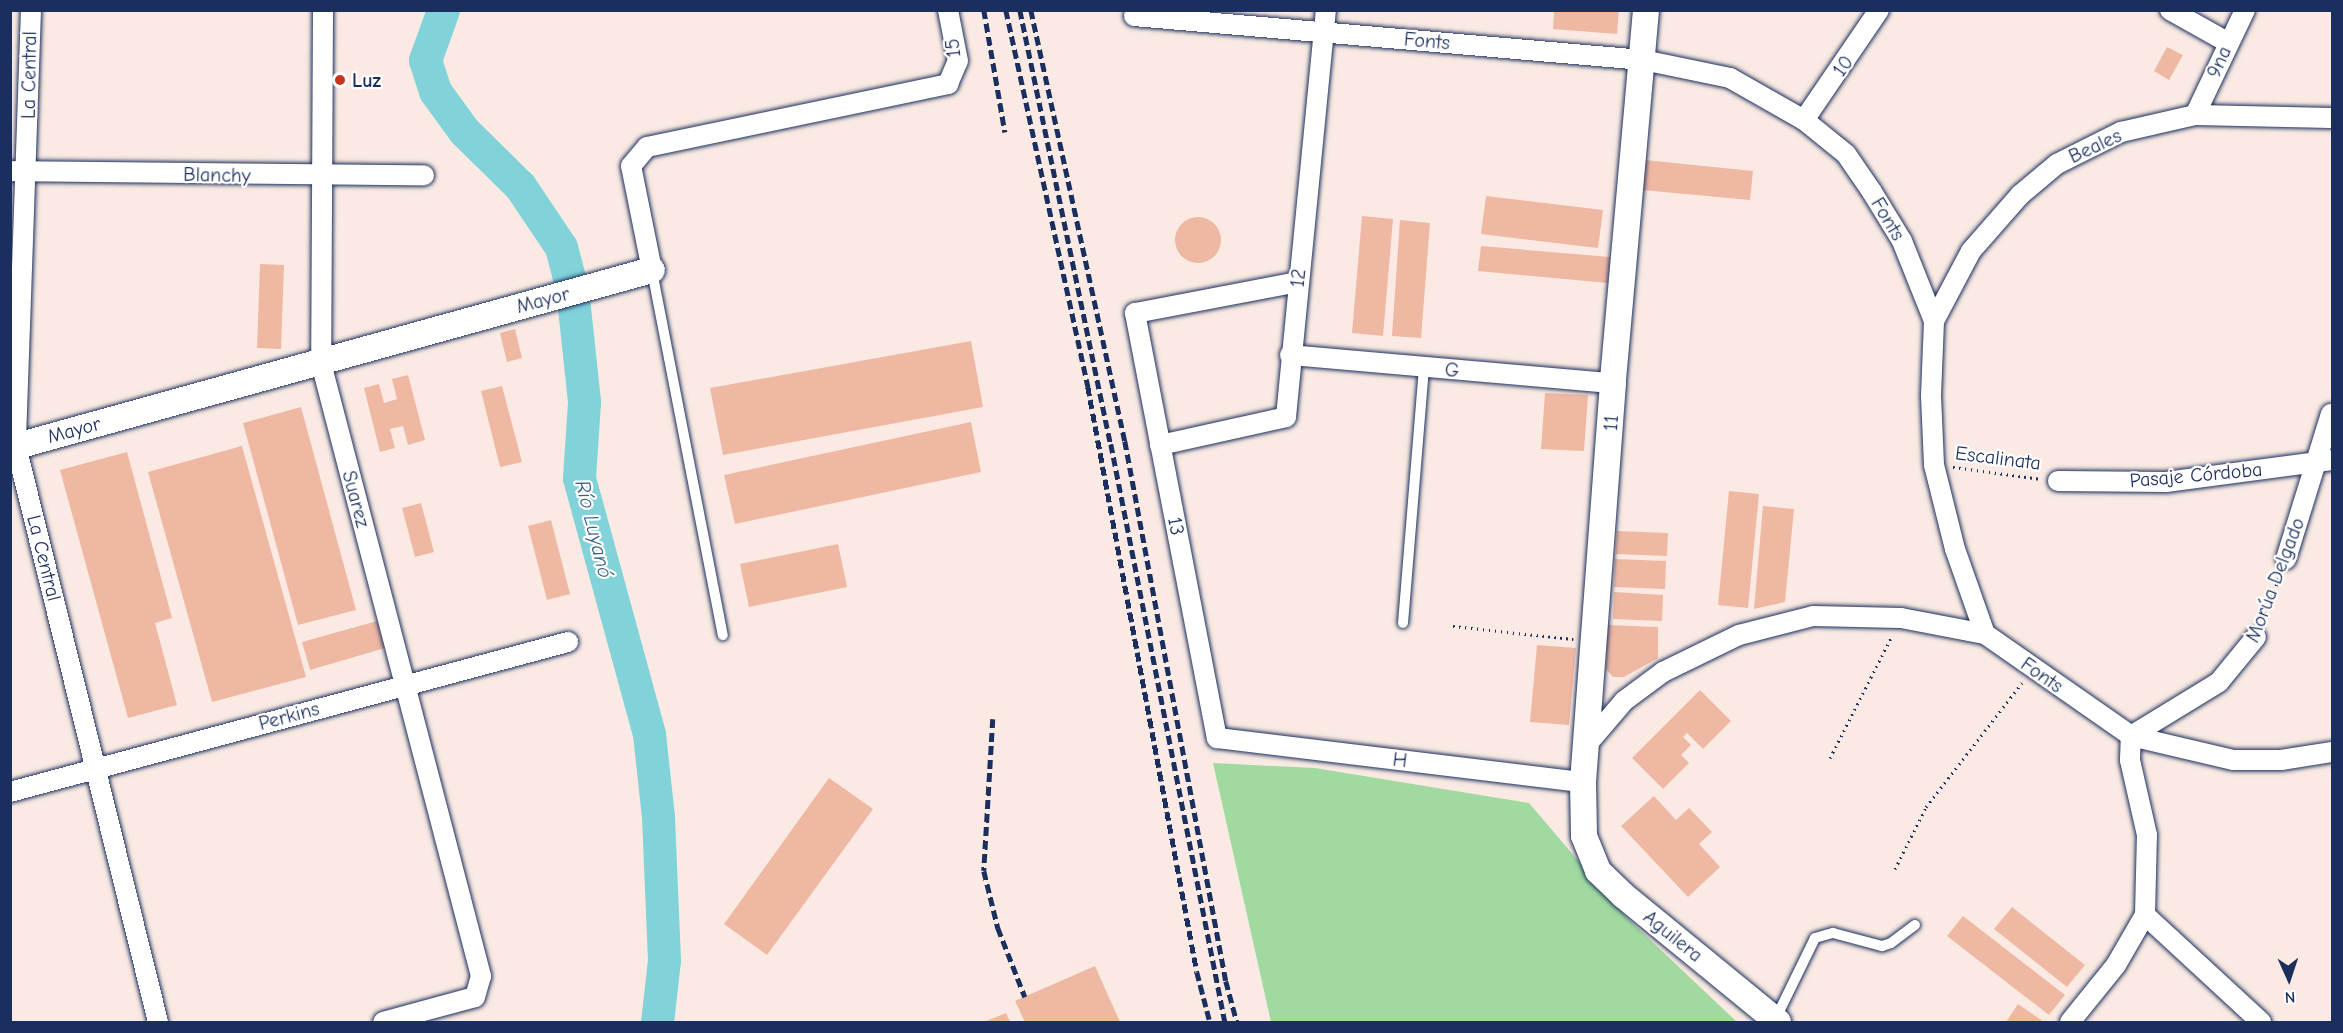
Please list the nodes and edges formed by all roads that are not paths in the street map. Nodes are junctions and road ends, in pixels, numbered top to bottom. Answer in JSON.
{"nodes":[{"id":1,"x":31,"y":10,"type":"edge"},
{"id":2,"x":323,"y":10,"type":"edge"},
{"id":3,"x":948,"y":10,"type":"edge"},
{"id":4,"x":1326,"y":10,"type":"edge"},
{"id":5,"x":1646,"y":10,"type":"edge"},
{"id":6,"x":1879,"y":10,"type":"edge"},
{"id":7,"x":2169,"y":10,"type":"edge"},
{"id":8,"x":2245,"y":10,"type":"edge"},
{"id":9,"x":1134,"y":16,"type":"dead end"},
{"id":10,"x":1324,"y":33,"type":"junction"},
{"id":11,"x":2228,"y":42,"type":"junction"},
{"id":12,"x":1643,"y":60,"type":"junction"},
{"id":13,"x":2195,"y":115,"type":"junction"},
{"id":14,"x":2332,"y":118,"type":"edge"},
{"id":15,"x":1804,"y":120,"type":"junction"},
{"id":16,"x":18,"y":171,"type":"edge"},
{"id":17,"x":423,"y":175,"type":"dead end"},
{"id":18,"x":319,"y":177,"type":"junction"},
{"id":19,"x":652,"y":270,"type":"junction"},
{"id":20,"x":1298,"y":282,"type":"junction"},
{"id":21,"x":1934,"y":321,"type":"junction"},
{"id":22,"x":1290,"y":355,"type":"junction"},
{"id":23,"x":321,"y":363,"type":"junction"},
{"id":24,"x":1424,"y":368,"type":"junction"},
{"id":25,"x":1613,"y":383,"type":"junction"},
{"id":26,"x":2331,"y":414,"type":"dead end"},
{"id":27,"x":1160,"y":445,"type":"junction"},
{"id":28,"x":13,"y":447,"type":"edge"},
{"id":29,"x":2325,"y":462,"type":"edge"},
{"id":30,"x":2058,"y":481,"type":"road end"},
{"id":31,"x":2286,"y":559,"type":"road end"},
{"id":32,"x":1403,"y":623,"type":"dead end"},
{"id":33,"x":1985,"y":634,"type":"junction"},
{"id":34,"x":723,"y":635,"type":"dead end"},
{"id":35,"x":2256,"y":637,"type":"road end"},
{"id":36,"x":568,"y":642,"type":"dead end"},
{"id":37,"x":404,"y":684,"type":"junction"},
{"id":38,"x":2131,"y":736,"type":"junction"},
{"id":39,"x":1217,"y":738,"type":"joint"},
{"id":40,"x":1589,"y":742,"type":"junction"},
{"id":41,"x":2332,"y":752,"type":"edge"},
{"id":42,"x":96,"y":768,"type":"junction"},
{"id":43,"x":1583,"y":782,"type":"junction"},
{"id":44,"x":10,"y":792,"type":"edge"},
{"id":45,"x":1584,"y":836,"type":"joint"},
{"id":46,"x":2145,"y":915,"type":"junction"},
{"id":47,"x":1915,"y":925,"type":"dead end"},
{"id":48,"x":1776,"y":1021,"type":"edge"},
{"id":49,"x":158,"y":1023,"type":"edge"},
{"id":50,"x":383,"y":1023,"type":"edge"},
{"id":51,"x":2070,"y":1023,"type":"edge"},
{"id":52,"x":2261,"y":1023,"type":"edge"}],
"edges":[{"from":1,"to":16,"type":"street","name":"La Central"},
{"from":2,"to":18,"type":"street","name":"Suarez"},
{"from":3,"to":19,"type":"street","name":"15"},
{"from":4,"to":10,"type":"street","name":"12"},
{"from":5,"to":12,"type":"street","name":"11"},
{"from":6,"to":15,"type":"street","name":"10"},
{"from":7,"to":11,"type":"street"},
{"from":8,"to":11,"type":"street","name":"9na"},
{"from":9,"to":10,"type":"street","name":"Fonts"},
{"from":10,"to":12,"type":"street","name":"Fonts"},
{"from":10,"to":20,"type":"street","name":"12"},
{"from":11,"to":13,"type":"street","name":"9na"},
{"from":12,"to":15,"type":"street","name":"Fonts"},
{"from":12,"to":25,"type":"street","name":"11"},
{"from":13,"to":14,"type":"street","name":"Beales"},
{"from":13,"to":21,"type":"street","name":"Beales"},
{"from":15,"to":21,"type":"street","name":"Fonts"},
{"from":16,"to":18,"type":"street","name":"Blanchy"},
{"from":16,"to":28,"type":"street","name":"La Central"},
{"from":17,"to":18,"type":"street","name":"Blanchy"},
{"from":18,"to":23,"type":"street","name":"Suarez"},
{"from":19,"to":23,"type":"street","name":"Mayor"},
{"from":19,"to":34,"type":"lane"},
{"from":20,"to":22,"type":"street","name":"12"},
{"from":20,"to":27,"type":"street","name":"13"},
{"from":21,"to":33,"type":"street","name":"Fonts"},
{"from":22,"to":24,"type":"street","name":"G"},
{"from":22,"to":27,"type":"street","name":"12"},
{"from":23,"to":28,"type":"street","name":"Mayor"},
{"from":23,"to":37,"type":"street","name":"Suarez"},
{"from":24,"to":25,"type":"street","name":"G"},
{"from":24,"to":32,"type":"lane"},
{"from":25,"to":40,"type":"street","name":"11"},
{"from":26,"to":29,"type":"street","name":"Morúa Delgado"},
{"from":27,"to":39,"type":"street","name":"13"},
{"from":28,"to":42,"type":"street","name":"La Central"},
{"from":29,"to":30,"type":"street","name":"Pasaje Córdoba"},
{"from":29,"to":31,"type":"street","name":"Morúa Delgado"},
{"from":33,"to":38,"type":"street","name":"Fonts"},
{"from":33,"to":40,"type":"street"},
{"from":35,"to":38,"type":"street","name":"Morúa Delgado"},
{"from":36,"to":37,"type":"street","name":"Perkins"},
{"from":37,"to":42,"type":"street","name":"Perkins"},
{"from":37,"to":50,"type":"street","name":"Suarez"},
{"from":38,"to":41,"type":"street","name":"Fonts"},
{"from":38,"to":46,"type":"street"},
{"from":39,"to":43,"type":"street","name":"H"},
{"from":40,"to":43,"type":"street","name":"11"},
{"from":42,"to":44,"type":"street","name":"Perkins"},
{"from":42,"to":49,"type":"street","name":"La Central"},
{"from":43,"to":45,"type":"street","name":"11"},
{"from":45,"to":48,"type":"street","name":"Aguilera"},
{"from":46,"to":51,"type":"street"},
{"from":46,"to":52,"type":"street"},
{"from":47,"to":48,"type":"lane"}]}
